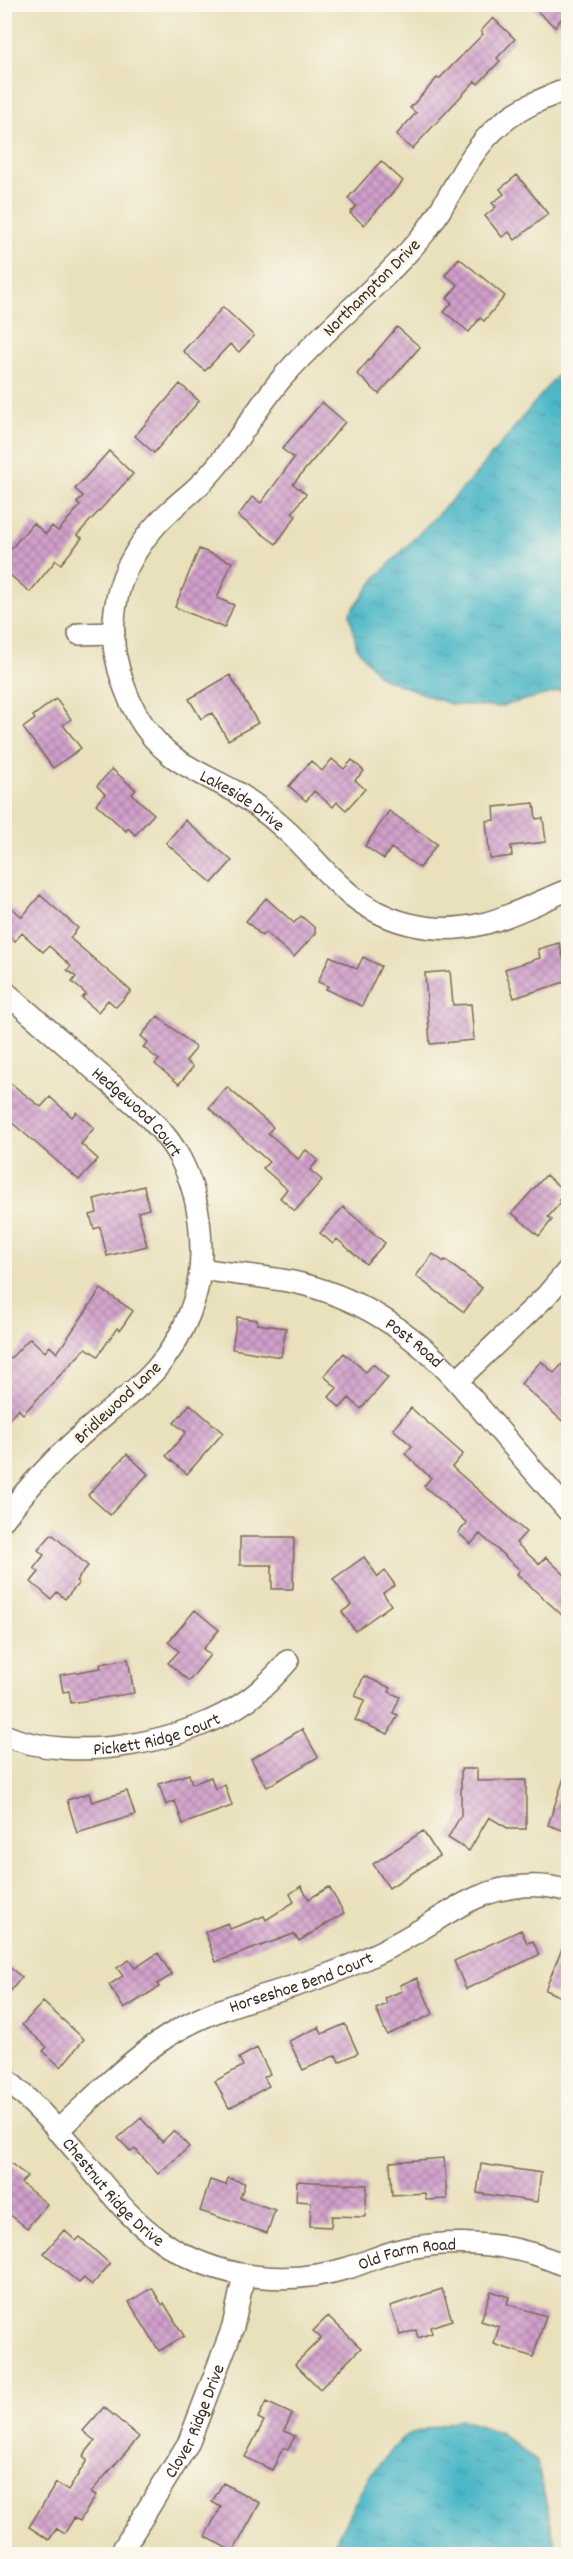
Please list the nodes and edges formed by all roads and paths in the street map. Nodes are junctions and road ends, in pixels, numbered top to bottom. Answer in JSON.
{"nodes":[{"id":1,"x":568,"y":89,"type":"edge"},
{"id":2,"x":182,"y":500,"type":"joint"},
{"id":3,"x":114,"y":633,"type":"junction"},
{"id":4,"x":79,"y":634,"type":"dead end"},
{"id":5,"x":568,"y":890,"type":"edge"},
{"id":6,"x":4,"y":992,"type":"edge"},
{"id":7,"x":201,"y":1269,"type":"junction"},
{"id":8,"x":568,"y":1270,"type":"edge"},
{"id":9,"x":457,"y":1381,"type":"junction"},
{"id":10,"x":568,"y":1511,"type":"edge"},
{"id":11,"x":4,"y":1519,"type":"edge"},
{"id":12,"x":288,"y":1661,"type":"dead end"},
{"id":13,"x":4,"y":1735,"type":"edge"},
{"id":14,"x":568,"y":1892,"type":"edge"},
{"id":15,"x":4,"y":2078,"type":"edge"},
{"id":16,"x":57,"y":2131,"type":"junction"},
{"id":17,"x":568,"y":2267,"type":"edge"},
{"id":18,"x":244,"y":2275,"type":"junction"},
{"id":19,"x":120,"y":2554,"type":"edge"}],
"edges":[{"from":1,"to":2,"type":"street","name":"Northampton Drive"},
{"from":2,"to":3,"type":"street","name":"Lakeside Drive"},
{"from":3,"to":4,"type":"street"},
{"from":3,"to":5,"type":"street","name":"Lakeside Drive"},
{"from":6,"to":7,"type":"street","name":"Hedgewood Court"},
{"from":7,"to":9,"type":"street","name":"Post Road"},
{"from":7,"to":11,"type":"street","name":"Bridlewood Lane"},
{"from":8,"to":9,"type":"street"},
{"from":9,"to":10,"type":"street","name":"Post Road"},
{"from":12,"to":13,"type":"street","name":"Pickett Ridge Court"},
{"from":14,"to":16,"type":"street","name":"Horseshoe Bend Court"},
{"from":15,"to":16,"type":"street","name":"Chestnut Ridge Drive"},
{"from":16,"to":18,"type":"street","name":"Chestnut Ridge Drive"},
{"from":17,"to":18,"type":"street","name":"Old Farm Road"},
{"from":18,"to":19,"type":"street","name":"Clover Ridge Drive"}]}
